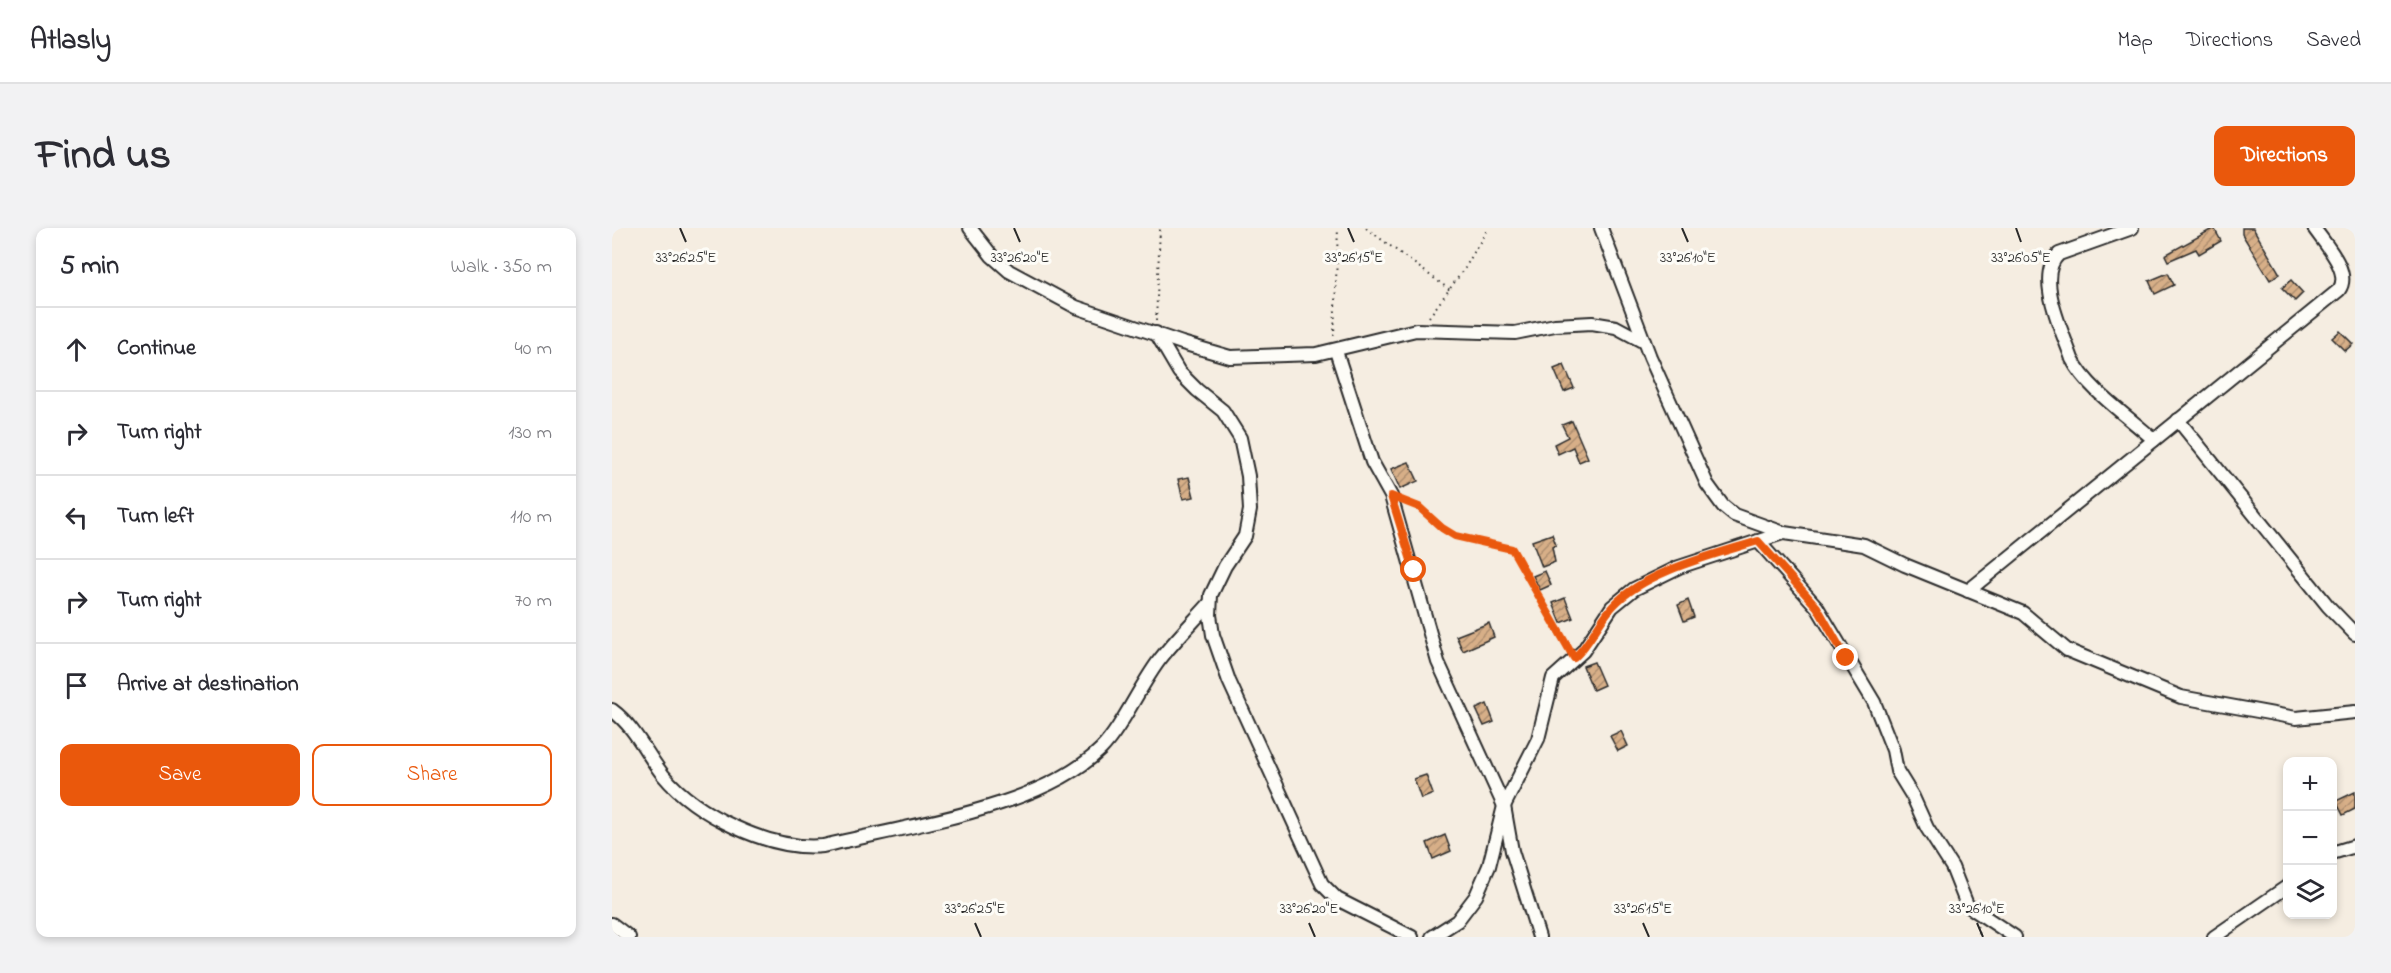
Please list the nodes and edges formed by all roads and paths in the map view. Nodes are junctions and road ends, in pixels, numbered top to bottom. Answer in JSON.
{"nodes":[{"id":1,"x":970,"y":228,"type":"edge"},
{"id":2,"x":1160,"y":228,"type":"edge"},
{"id":3,"x":1338,"y":228,"type":"edge"},
{"id":4,"x":1366,"y":228,"type":"edge"},
{"id":5,"x":1488,"y":228,"type":"edge"},
{"id":6,"x":1601,"y":228,"type":"edge"},
{"id":7,"x":2132,"y":228,"type":"edge"},
{"id":8,"x":2314,"y":228,"type":"edge"},
{"id":9,"x":1450,"y":290,"type":"junction"},
{"id":10,"x":1416,"y":330,"type":"junction"},
{"id":11,"x":1156,"y":333,"type":"junction"},
{"id":12,"x":1644,"y":342,"type":"junction"},
{"id":13,"x":1336,"y":351,"type":"junction"},
{"id":14,"x":2178,"y":420,"type":"junction"},
{"id":15,"x":2154,"y":440,"type":"junction"},
{"id":16,"x":1391,"y":496,"type":"junction"},
{"id":17,"x":1784,"y":533,"type":"junction"},
{"id":18,"x":1758,"y":541,"type":"junction"},
{"id":19,"x":1968,"y":591,"type":"junction"},
{"id":20,"x":1210,"y":603,"type":"junction"},
{"id":21,"x":2355,"y":634,"type":"edge"},
{"id":22,"x":1574,"y":658,"type":"junction"},
{"id":23,"x":612,"y":710,"type":"edge"},
{"id":24,"x":2355,"y":712,"type":"edge"},
{"id":25,"x":1504,"y":806,"type":"junction"},
{"id":26,"x":2355,"y":846,"type":"edge"},
{"id":27,"x":2337,"y":851,"type":"edge"},
{"id":28,"x":2283,"y":889,"type":"edge"},
{"id":29,"x":612,"y":924,"type":"edge"},
{"id":30,"x":629,"y":937,"type":"edge"},
{"id":31,"x":1412,"y":937,"type":"edge"},
{"id":32,"x":1432,"y":937,"type":"edge"},
{"id":33,"x":1539,"y":937,"type":"edge"},
{"id":34,"x":2015,"y":937,"type":"edge"},
{"id":35,"x":2214,"y":937,"type":"edge"}],
"edges":[{"from":1,"to":11,"type":"street"},
{"from":2,"to":11,"type":"path"},
{"from":3,"to":13,"type":"path"},
{"from":4,"to":9,"type":"path"},
{"from":5,"to":9,"type":"path"},
{"from":6,"to":12,"type":"street"},
{"from":7,"to":15,"type":"street"},
{"from":8,"to":14,"type":"street"},
{"from":9,"to":10,"type":"path"},
{"from":10,"to":12,"type":"street"},
{"from":10,"to":13,"type":"street"},
{"from":11,"to":13,"type":"street"},
{"from":11,"to":20,"type":"street"},
{"from":12,"to":17,"type":"street"},
{"from":13,"to":16,"type":"street"},
{"from":14,"to":15,"type":"street"},
{"from":14,"to":21,"type":"street"},
{"from":15,"to":19,"type":"street"},
{"from":16,"to":22,"type":"path"},
{"from":16,"to":25,"type":"street"},
{"from":17,"to":18,"type":"street"},
{"from":17,"to":19,"type":"street"},
{"from":18,"to":22,"type":"street"},
{"from":18,"to":34,"type":"street"},
{"from":19,"to":24,"type":"street"},
{"from":20,"to":23,"type":"street"},
{"from":20,"to":31,"type":"street"},
{"from":22,"to":25,"type":"street"},
{"from":25,"to":32,"type":"street"},
{"from":25,"to":33,"type":"street"},
{"from":26,"to":27,"type":"street"},
{"from":28,"to":35,"type":"street"},
{"from":29,"to":30,"type":"street"}]}
